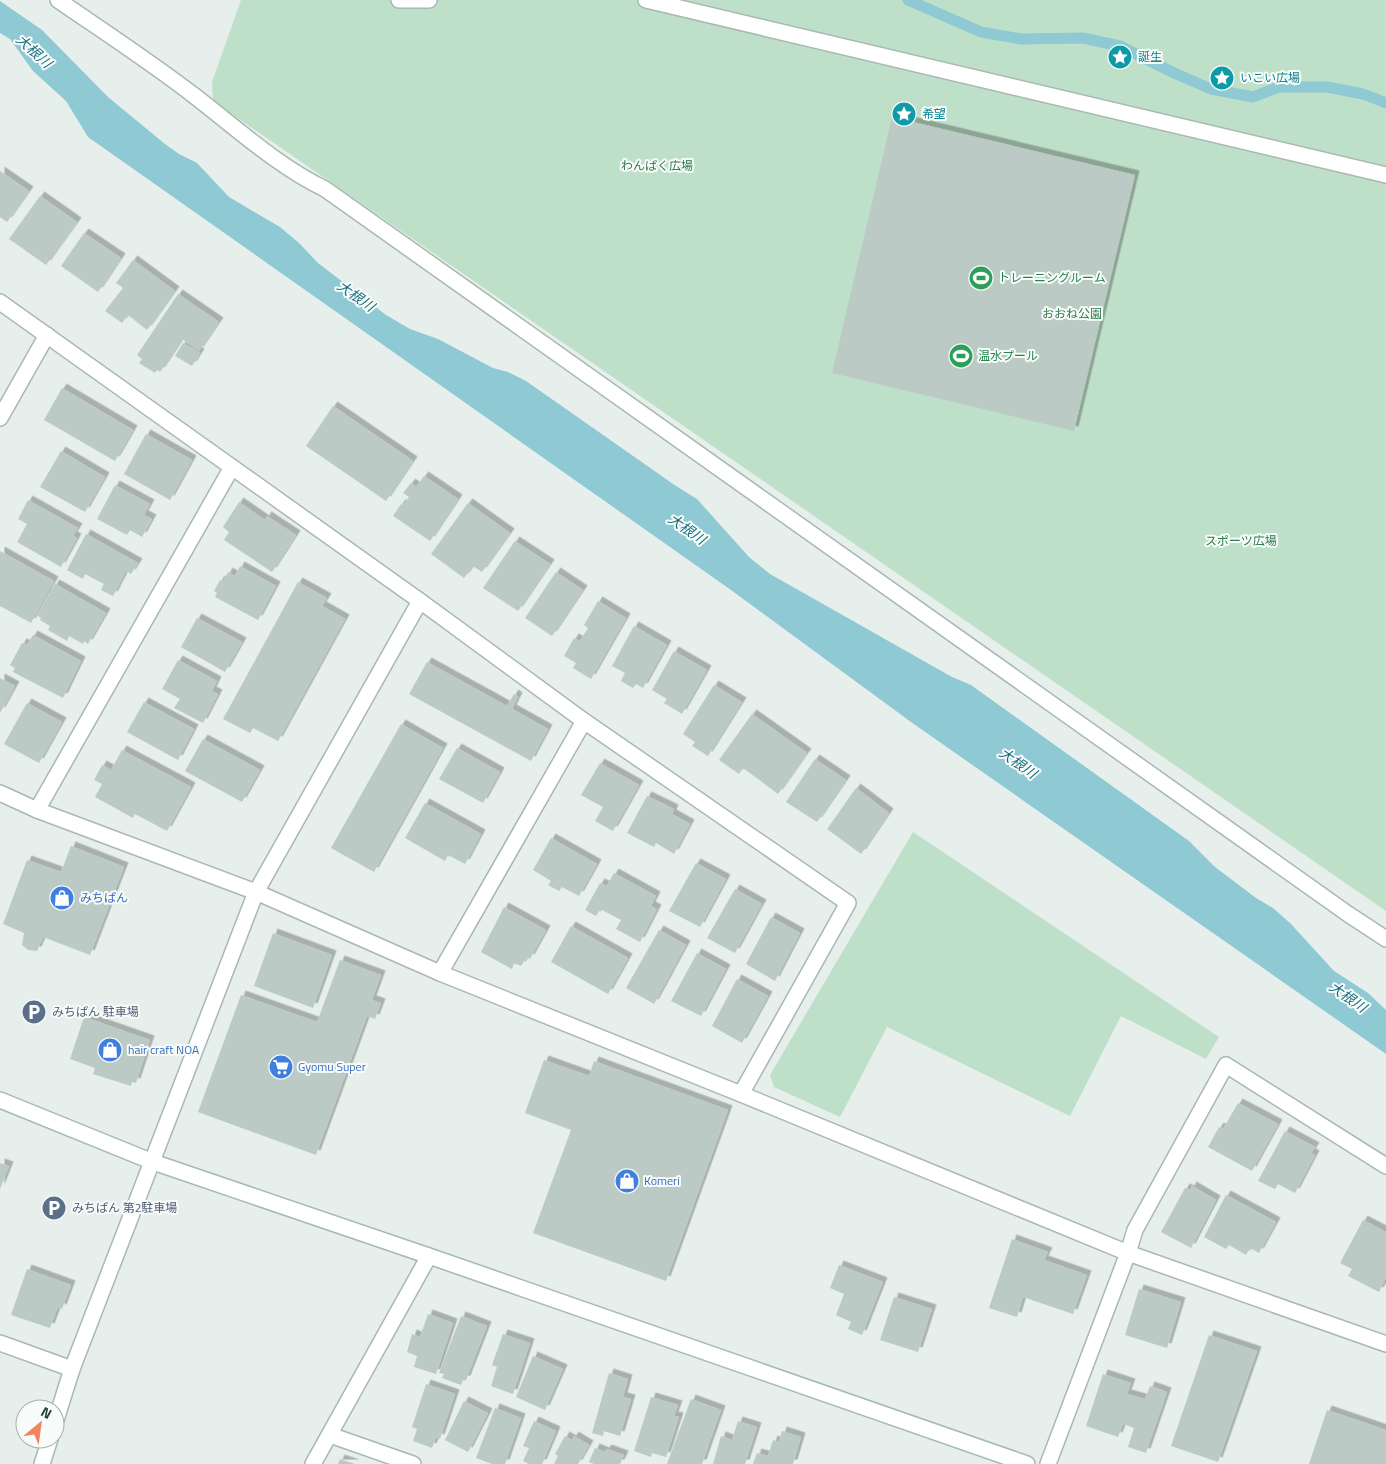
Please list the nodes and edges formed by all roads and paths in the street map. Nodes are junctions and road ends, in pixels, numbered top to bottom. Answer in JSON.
{"nodes":[{"id":1,"x":58,"y":0,"type":"edge"},
{"id":2,"x":399,"y":0,"type":"edge"},
{"id":3,"x":429,"y":0,"type":"edge"},
{"id":4,"x":646,"y":0,"type":"edge"},
{"id":5,"x":1386,"y":175,"type":"edge"},
{"id":6,"x":0,"y":302,"type":"edge"},
{"id":7,"x":47,"y":335,"type":"junction"},
{"id":8,"x":0,"y":418,"type":"edge"},
{"id":9,"x":232,"y":467,"type":"junction"},
{"id":10,"x":420,"y":601,"type":"junction"},
{"id":11,"x":584,"y":721,"type":"junction"},
{"id":12,"x":0,"y":793,"type":"edge"},
{"id":13,"x":37,"y":810,"type":"junction"},
{"id":14,"x":256,"y":892,"type":"junction"},
{"id":15,"x":1386,"y":938,"type":"edge"},
{"id":16,"x":440,"y":973,"type":"junction"},
{"id":17,"x":741,"y":1094,"type":"junction"},
{"id":18,"x":0,"y":1100,"type":"edge"},
{"id":19,"x":153,"y":1162,"type":"junction"},
{"id":20,"x":1386,"y":1166,"type":"edge"},
{"id":21,"x":1128,"y":1253,"type":"junction"},
{"id":22,"x":429,"y":1256,"type":"junction"},
{"id":23,"x":0,"y":1343,"type":"edge"},
{"id":24,"x":1386,"y":1344,"type":"edge"},
{"id":25,"x":72,"y":1369,"type":"junction"},
{"id":26,"x":63,"y":1399,"type":"edge"},
{"id":27,"x":330,"y":1435,"type":"junction"},
{"id":28,"x":47,"y":1449,"type":"edge"},
{"id":29,"x":42,"y":1464,"type":"edge"},
{"id":30,"x":312,"y":1464,"type":"edge"},
{"id":31,"x":413,"y":1464,"type":"edge"},
{"id":32,"x":1027,"y":1464,"type":"edge"},
{"id":33,"x":1048,"y":1464,"type":"edge"}],
"edges":[{"from":1,"to":15,"type":"street"},
{"from":2,"to":3,"type":"street"},
{"from":4,"to":5,"type":"street"},
{"from":6,"to":7,"type":"street"},
{"from":7,"to":8,"type":"street"},
{"from":7,"to":9,"type":"street"},
{"from":9,"to":10,"type":"street"},
{"from":9,"to":13,"type":"street"},
{"from":10,"to":11,"type":"street"},
{"from":10,"to":14,"type":"street"},
{"from":11,"to":16,"type":"street"},
{"from":11,"to":17,"type":"street"},
{"from":12,"to":13,"type":"street"},
{"from":13,"to":14,"type":"street"},
{"from":14,"to":16,"type":"street"},
{"from":14,"to":19,"type":"street"},
{"from":16,"to":17,"type":"street"},
{"from":17,"to":21,"type":"street"},
{"from":18,"to":19,"type":"street"},
{"from":19,"to":22,"type":"street"},
{"from":19,"to":25,"type":"street"},
{"from":20,"to":21,"type":"street"},
{"from":21,"to":24,"type":"street"},
{"from":21,"to":33,"type":"street"},
{"from":22,"to":27,"type":"street"},
{"from":22,"to":32,"type":"street"},
{"from":23,"to":25,"type":"street"},
{"from":25,"to":26,"type":"street"},
{"from":27,"to":30,"type":"street"},
{"from":27,"to":31,"type":"street"},
{"from":28,"to":29,"type":"street"}]}
